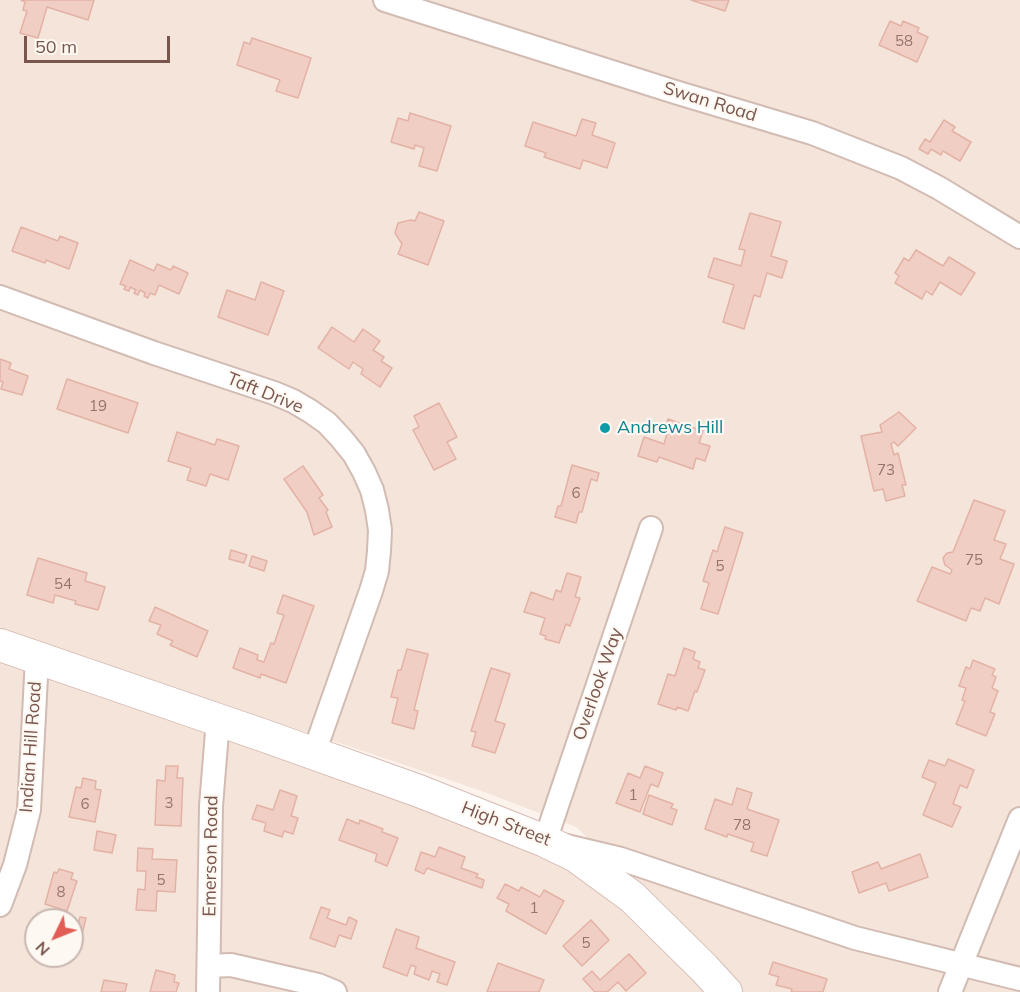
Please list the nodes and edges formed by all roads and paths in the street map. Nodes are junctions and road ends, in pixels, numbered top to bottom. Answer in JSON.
{"nodes":[{"id":1,"x":385,"y":0,"type":"edge"},
{"id":2,"x":1020,"y":237,"type":"edge"},
{"id":3,"x":0,"y":297,"type":"edge"},
{"id":4,"x":651,"y":528,"type":"dead end"},
{"id":5,"x":0,"y":645,"type":"edge"},
{"id":6,"x":37,"y":658,"type":"junction"},
{"id":7,"x":218,"y":720,"type":"junction"},
{"id":8,"x":314,"y":753,"type":"junction"},
{"id":9,"x":1020,"y":819,"type":"edge"},
{"id":10,"x":545,"y":841,"type":"junction"},
{"id":11,"x":0,"y":905,"type":"edge"},
{"id":12,"x":961,"y":965,"type":"junction"},
{"id":13,"x":209,"y":966,"type":"junction"},
{"id":14,"x":1020,"y":979,"type":"edge"},
{"id":15,"x":713,"y":988,"type":"edge"},
{"id":16,"x":208,"y":992,"type":"edge"},
{"id":17,"x":335,"y":992,"type":"edge"},
{"id":18,"x":950,"y":992,"type":"edge"}],
"edges":[{"from":1,"to":2,"type":"street","name":"Swan Road"},
{"from":3,"to":8,"type":"street","name":"Taft Drive"},
{"from":4,"to":10,"type":"street","name":"Overlook Way"},
{"from":5,"to":6,"type":"main road","name":"High Street"},
{"from":6,"to":7,"type":"main road","name":"High Street"},
{"from":6,"to":11,"type":"street","name":"Indian Hill Road"},
{"from":7,"to":8,"type":"main road","name":"High Street"},
{"from":7,"to":13,"type":"street","name":"Emerson Road"},
{"from":8,"to":10,"type":"main road","name":"High Street"},
{"from":9,"to":12,"type":"street"},
{"from":10,"to":12,"type":"street","name":"High Street"},
{"from":10,"to":15,"type":"main road"},
{"from":12,"to":14,"type":"street","name":"High Street"},
{"from":12,"to":18,"type":"street"},
{"from":13,"to":16,"type":"street","name":"Emerson Road"},
{"from":13,"to":17,"type":"street"}]}
